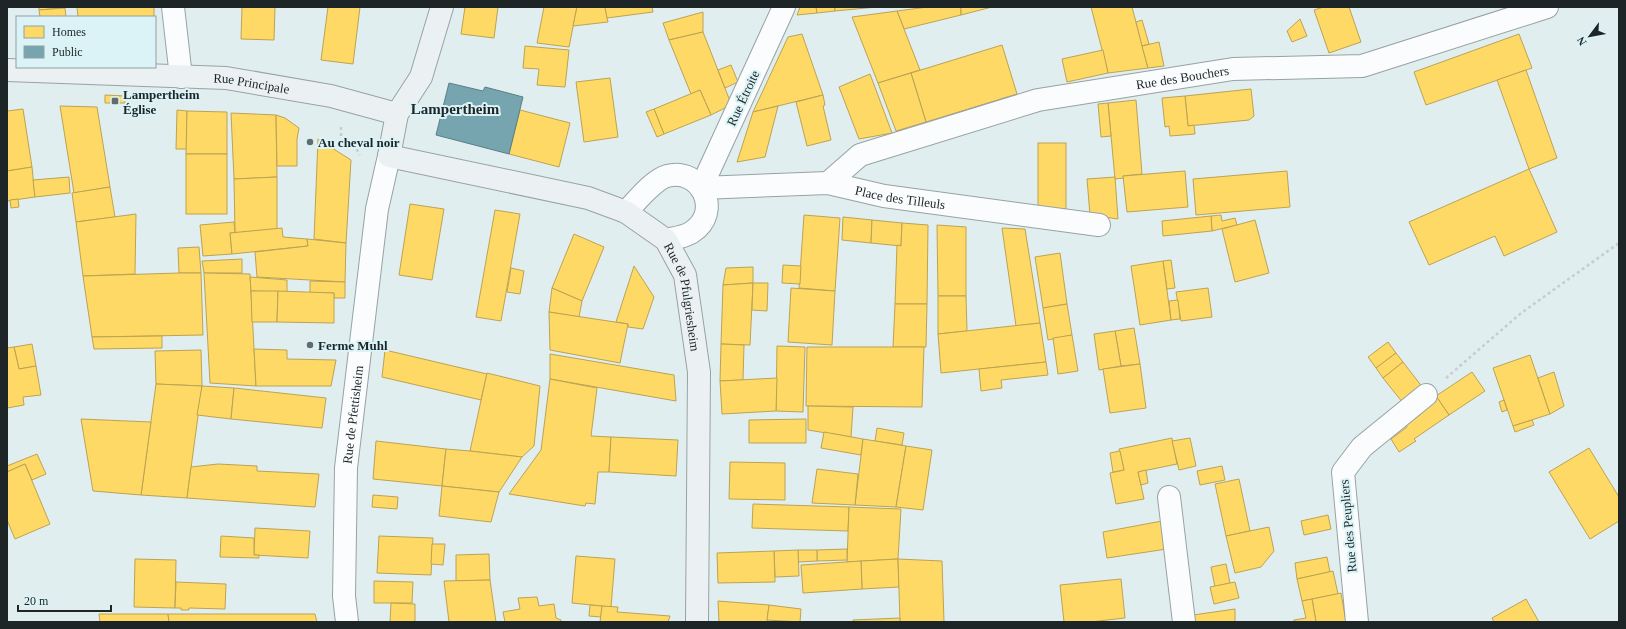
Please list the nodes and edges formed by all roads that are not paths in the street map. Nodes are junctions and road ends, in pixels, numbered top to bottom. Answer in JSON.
{"nodes":[{"id":1,"x":173,"y":7,"type":"edge"},
{"id":2,"x":442,"y":7,"type":"edge"},
{"id":3,"x":784,"y":7,"type":"edge"},
{"id":4,"x":1547,"y":7,"type":"edge"},
{"id":5,"x":7,"y":70,"type":"edge"},
{"id":6,"x":181,"y":77,"type":"junction"},
{"id":7,"x":398,"y":114,"type":"junction"},
{"id":8,"x":389,"y":156,"type":"junction"},
{"id":9,"x":828,"y":183,"type":"junction"},
{"id":10,"x":702,"y":188,"type":"junction"},
{"id":11,"x":626,"y":212,"type":"junction"},
{"id":12,"x":1099,"y":225,"type":"dead end"},
{"id":13,"x":666,"y":240,"type":"junction"},
{"id":14,"x":1426,"y":395,"type":"road end"},
{"id":15,"x":1169,"y":497,"type":"dead end"},
{"id":16,"x":347,"y":622,"type":"edge"},
{"id":17,"x":697,"y":622,"type":"edge"},
{"id":18,"x":1184,"y":622,"type":"edge"},
{"id":19,"x":1357,"y":622,"type":"edge"}],
"edges":[{"from":1,"to":6,"type":"street"},
{"from":2,"to":7,"type":"main road","name":"Rue de Pfettisheim"},
{"from":3,"to":10,"type":"street","name":"Rue Étroite"},
{"from":4,"to":9,"type":"street","name":"Rue des Bouchers"},
{"from":5,"to":6,"type":"main road","name":"Rue Principale"},
{"from":6,"to":7,"type":"main road","name":"Rue Principale"},
{"from":7,"to":8,"type":"main road","name":"Rue de Pfettisheim"},
{"from":8,"to":11,"type":"main road","name":"Rue de Pfulgriesheim"},
{"from":8,"to":16,"type":"street","name":"Rue de Pfettisheim"},
{"from":9,"to":10,"type":"street","name":"Place des Tilleuls"},
{"from":9,"to":12,"type":"street","name":"Place des Tilleuls"},
{"from":10,"to":11,"type":"street"},
{"from":10,"to":13,"type":"street"},
{"from":11,"to":13,"type":"main road","name":"Rue de Pfulgriesheim"},
{"from":13,"to":17,"type":"main road","name":"Rue de Pfulgriesheim"},
{"from":14,"to":19,"type":"street","name":"Rue des Peupliers"},
{"from":15,"to":18,"type":"street"}]}
